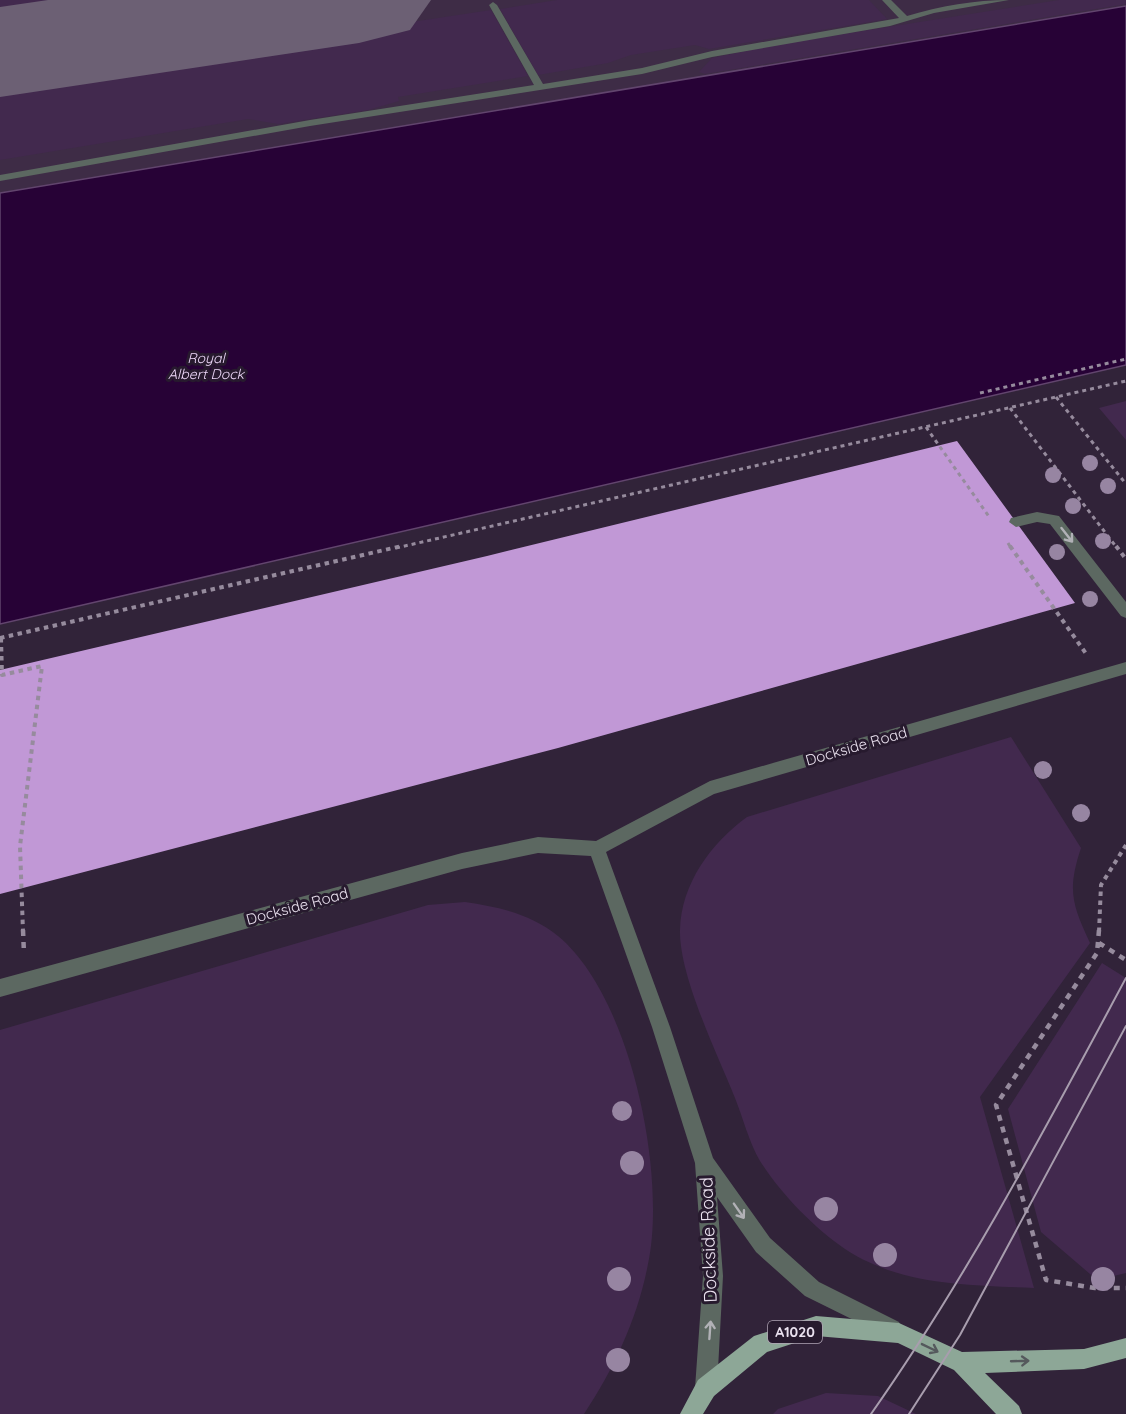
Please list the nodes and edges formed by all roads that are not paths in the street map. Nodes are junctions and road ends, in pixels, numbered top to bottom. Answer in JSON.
{"nodes":[{"id":1,"x":886,"y":0,"type":"edge"},
{"id":2,"x":1005,"y":0,"type":"edge"},
{"id":3,"x":493,"y":5,"type":"dead end"},
{"id":4,"x":905,"y":19,"type":"junction"},
{"id":5,"x":540,"y":87,"type":"junction"},
{"id":6,"x":0,"y":178,"type":"edge"},
{"id":7,"x":1016,"y":522,"type":"dead end"},
{"id":8,"x":1126,"y":612,"type":"edge"},
{"id":9,"x":1126,"y":668,"type":"edge"},
{"id":10,"x":597,"y":849,"type":"junction"},
{"id":11,"x":0,"y":988,"type":"edge"},
{"id":12,"x":705,"y":1163,"type":"junction"},
{"id":13,"x":899,"y":1333,"type":"junction"},
{"id":14,"x":1126,"y":1348,"type":"edge"},
{"id":15,"x":961,"y":1363,"type":"junction"},
{"id":16,"x":706,"y":1388,"type":"junction"},
{"id":17,"x":691,"y":1414,"type":"edge"},
{"id":18,"x":1011,"y":1414,"type":"edge"}],
"edges":[{"from":1,"to":4,"type":"street"},
{"from":2,"to":4,"type":"street"},
{"from":3,"to":5,"type":"street"},
{"from":4,"to":5,"type":"street"},
{"from":5,"to":6,"type":"street"},
{"from":7,"to":8,"type":"street","one_way":true},
{"from":9,"to":10,"type":"street","name":"Dockside Road"},
{"from":10,"to":11,"type":"street","name":"Dockside Road"},
{"from":10,"to":12,"type":"street","name":"Dockside Road"},
{"from":12,"to":13,"type":"street","name":"Dockside Road","one_way":true},
{"from":16,"to":12,"type":"street","name":"Dockside Road","one_way":true},
{"from":13,"to":15,"type":"main road","number":"A1020","one_way":true},
{"from":13,"to":16,"type":"main road","number":"A1020"},
{"from":15,"to":14,"type":"main road","number":"A1020","one_way":true},
{"from":15,"to":18,"type":"main road","number":"A1020"},
{"from":16,"to":17,"type":"main road","number":"A1020"}]}
